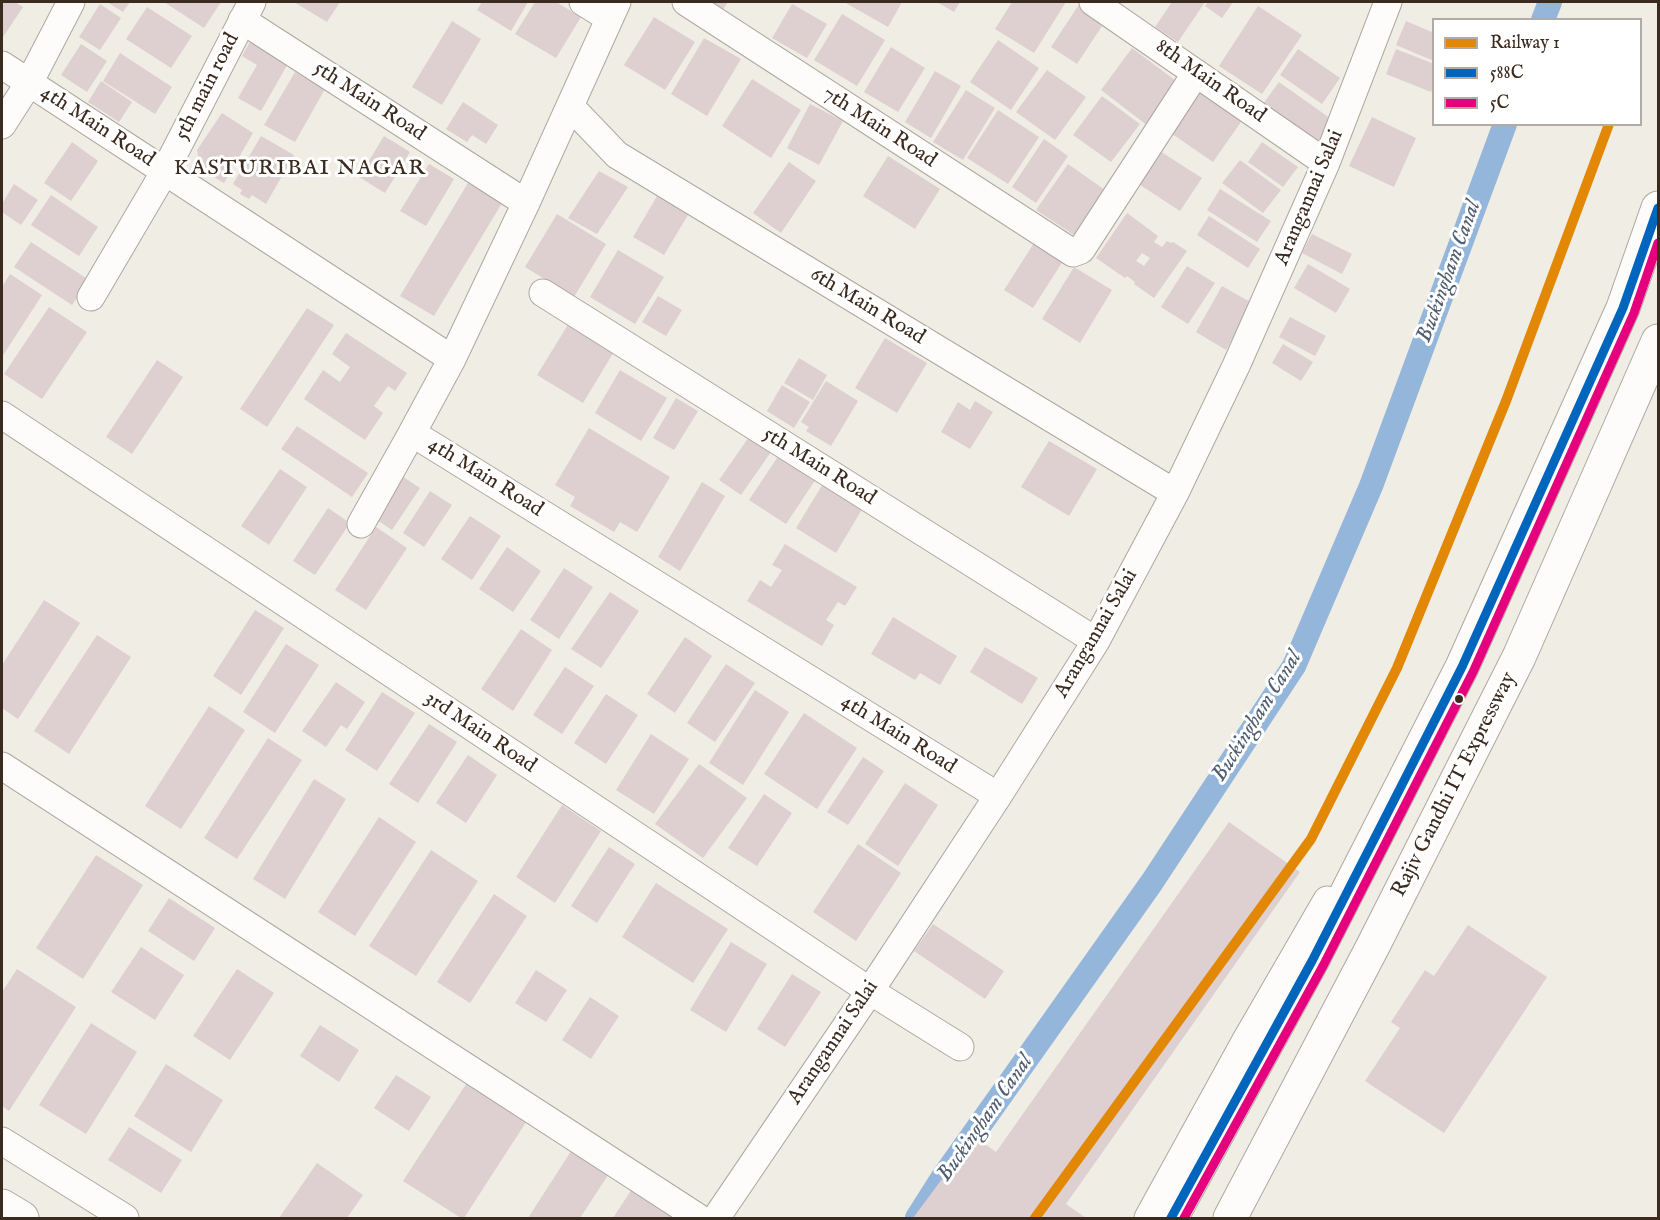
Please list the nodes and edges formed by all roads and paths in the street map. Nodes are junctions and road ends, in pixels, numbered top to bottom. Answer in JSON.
{"nodes":[{"id":1,"x":71,"y":2,"type":"edge"},
{"id":2,"x":583,"y":2,"type":"edge"},
{"id":3,"x":686,"y":2,"type":"edge"},
{"id":4,"x":1093,"y":2,"type":"edge"},
{"id":5,"x":1388,"y":2,"type":"edge"},
{"id":6,"x":247,"y":10,"type":"edge"},
{"id":7,"x":613,"y":10,"type":"edge"},
{"id":8,"x":2,"y":65,"type":"edge"},
{"id":9,"x":1196,"y":73,"type":"junction"},
{"id":10,"x":29,"y":83,"type":"junction"},
{"id":11,"x":570,"y":106,"type":"junction"},
{"id":12,"x":2,"y":125,"type":"edge"},
{"id":13,"x":1326,"y":163,"type":"junction"},
{"id":14,"x":165,"y":171,"type":"junction"},
{"id":15,"x":526,"y":203,"type":"junction"},
{"id":16,"x":1659,"y":208,"type":"edge"},
{"id":17,"x":543,"y":293,"type":"dead end"},
{"id":18,"x":91,"y":297,"type":"dead end"},
{"id":19,"x":1659,"y":341,"type":"edge"},
{"id":20,"x":452,"y":359,"type":"junction"},
{"id":21,"x":2,"y":416,"type":"edge"},
{"id":22,"x":412,"y":433,"type":"junction"},
{"id":23,"x":1175,"y":493,"type":"junction"},
{"id":24,"x":361,"y":524,"type":"dead end"},
{"id":25,"x":1096,"y":641,"type":"junction"},
{"id":26,"x":2,"y":766,"type":"edge"},
{"id":27,"x":998,"y":796,"type":"junction"},
{"id":28,"x":1361,"y":865,"type":"junction"},
{"id":29,"x":870,"y":991,"type":"junction"},
{"id":30,"x":960,"y":1047,"type":"dead end"},
{"id":31,"x":2,"y":1141,"type":"edge"},
{"id":32,"x":2,"y":1206,"type":"edge"},
{"id":33,"x":22,"y":1218,"type":"edge"},
{"id":34,"x":125,"y":1218,"type":"edge"},
{"id":35,"x":699,"y":1218,"type":"edge"},
{"id":36,"x":716,"y":1218,"type":"edge"},
{"id":37,"x":1148,"y":1218,"type":"edge"},
{"id":38,"x":1171,"y":1218,"type":"edge"},
{"id":39,"x":1197,"y":1218,"type":"edge"},
{"id":40,"x":1230,"y":1218,"type":"edge"}],
"edges":[{"from":1,"to":10,"type":"street"},
{"from":2,"to":7,"type":"street"},
{"from":3,"to":9,"type":"street","name":"7th Main Road"},
{"from":4,"to":9,"type":"street","name":"8th Main Road"},
{"from":5,"to":13,"type":"street","name":"Arangannai Salai"},
{"from":6,"to":14,"type":"street","name":"5th main road"},
{"from":6,"to":15,"type":"street","name":"5th Main Road"},
{"from":7,"to":11,"type":"street"},
{"from":8,"to":10,"type":"street","name":"4th Main Road"},
{"from":9,"to":13,"type":"street","name":"8th Main Road"},
{"from":10,"to":12,"type":"street"},
{"from":10,"to":14,"type":"street","name":"4th Main Road"},
{"from":11,"to":15,"type":"street"},
{"from":11,"to":23,"type":"street","name":"6th Main Road"},
{"from":13,"to":23,"type":"street","name":"Arangannai Salai"},
{"from":14,"to":18,"type":"street","name":"5th main road"},
{"from":14,"to":20,"type":"street","name":"4th Main Road"},
{"from":15,"to":20,"type":"street"},
{"from":16,"to":28,"type":"main road"},
{"from":17,"to":25,"type":"street","name":"5th Main Road"},
{"from":19,"to":40,"type":"main road","name":"Rajiv Gandhi IT Expressway"},
{"from":20,"to":22,"type":"street","name":"4th Main Road"},
{"from":21,"to":29,"type":"street","name":"3rd Main Road"},
{"from":22,"to":24,"type":"street"},
{"from":22,"to":27,"type":"street","name":"4th Main Road"},
{"from":23,"to":25,"type":"street","name":"Arangannai Salai"},
{"from":25,"to":27,"type":"street","name":"Arangannai Salai"},
{"from":26,"to":35,"type":"street"},
{"from":27,"to":29,"type":"street","name":"Arangannai Salai"},
{"from":28,"to":37,"type":"street"},
{"from":28,"to":38,"type":"main road"},
{"from":28,"to":39,"type":"main road"},
{"from":29,"to":30,"type":"street","name":"3rd Main Road"},
{"from":29,"to":36,"type":"street","name":"Arangannai Salai"},
{"from":31,"to":34,"type":"street"},
{"from":32,"to":33,"type":"main road"}]}
